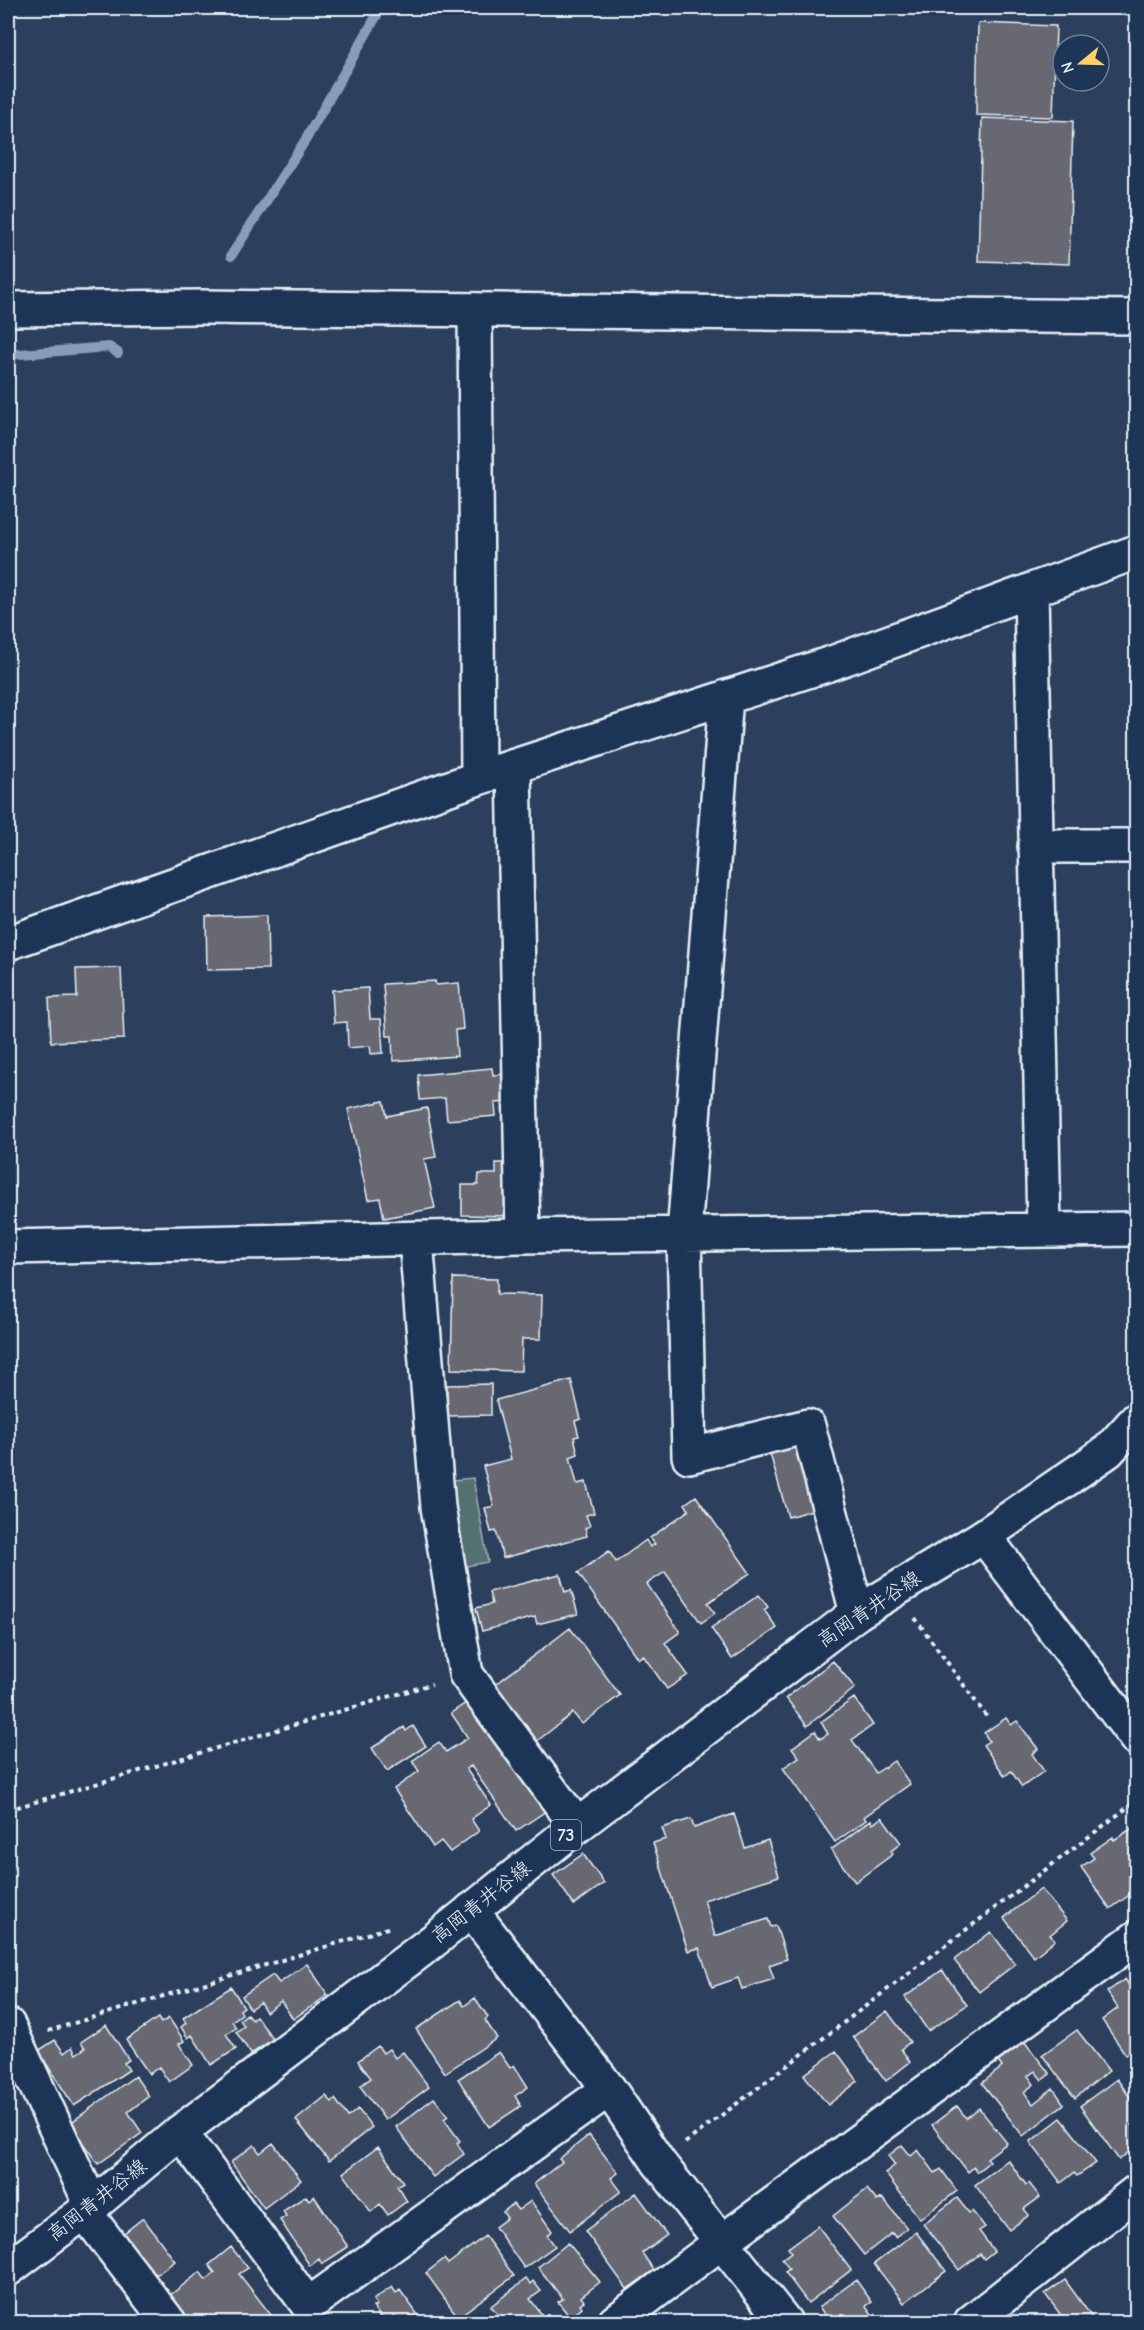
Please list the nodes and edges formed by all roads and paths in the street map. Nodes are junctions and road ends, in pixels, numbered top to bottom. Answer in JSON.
{"nodes":[{"id":1,"x":8,"y":309,"type":"edge"},
{"id":2,"x":475,"y":310,"type":"junction"},
{"id":3,"x":1137,"y":317,"type":"edge"},
{"id":4,"x":1137,"y":552,"type":"edge"},
{"id":5,"x":1032,"y":590,"type":"junction"},
{"id":6,"x":726,"y":697,"type":"junction"},
{"id":7,"x":514,"y":766,"type":"junction"},
{"id":8,"x":477,"y":778,"type":"junction"},
{"id":9,"x":1035,"y":846,"type":"junction"},
{"id":10,"x":1137,"y":846,"type":"edge"},
{"id":11,"x":8,"y":943,"type":"edge"},
{"id":12,"x":1137,"y":1229,"type":"edge"},
{"id":13,"x":1044,"y":1230,"type":"junction"},
{"id":14,"x":684,"y":1234,"type":"junction"},
{"id":15,"x":523,"y":1236,"type":"junction"},
{"id":16,"x":417,"y":1240,"type":"junction"},
{"id":17,"x":8,"y":1247,"type":"edge"},
{"id":18,"x":1137,"y":1420,"type":"edge"},
{"id":19,"x":984,"y":1536,"type":"junction"},
{"id":20,"x":894,"y":1589,"type":"junction"},
{"id":21,"x":857,"y":1614,"type":"junction"},
{"id":22,"x":466,"y":1674,"type":"junction"},
{"id":23,"x":987,"y":1717,"type":"dead end"},
{"id":24,"x":1137,"y":1738,"type":"edge"},
{"id":25,"x":1137,"y":1801,"type":"edge"},
{"id":26,"x":8,"y":1810,"type":"edge"},
{"id":27,"x":578,"y":1826,"type":"junction"},
{"id":28,"x":471,"y":1910,"type":"junction"},
{"id":29,"x":433,"y":1941,"type":"junction"},
{"id":30,"x":1135,"y":1941,"type":"edge"},
{"id":31,"x":12,"y":2033,"type":"edge"},
{"id":32,"x":609,"y":2089,"type":"junction"},
{"id":33,"x":180,"y":2132,"type":"junction"},
{"id":34,"x":658,"y":2163,"type":"junction"},
{"id":35,"x":1137,"y":2192,"type":"edge"},
{"id":36,"x":88,"y":2209,"type":"junction"},
{"id":37,"x":720,"y":2242,"type":"junction"},
{"id":38,"x":8,"y":2269,"type":"edge"},
{"id":39,"x":310,"y":2314,"type":"edge"},
{"id":40,"x":168,"y":2322,"type":"edge"},
{"id":41,"x":615,"y":2322,"type":"edge"},
{"id":42,"x":785,"y":2322,"type":"edge"},
{"id":43,"x":971,"y":2322,"type":"edge"}],
"edges":[{"from":1,"to":2,"type":"street"},
{"from":2,"to":3,"type":"street"},
{"from":2,"to":8,"type":"street"},
{"from":4,"to":5,"type":"street"},
{"from":5,"to":6,"type":"street"},
{"from":5,"to":9,"type":"street"},
{"from":6,"to":7,"type":"street"},
{"from":6,"to":14,"type":"street"},
{"from":7,"to":8,"type":"street"},
{"from":7,"to":15,"type":"street"},
{"from":8,"to":11,"type":"street"},
{"from":9,"to":10,"type":"street"},
{"from":9,"to":13,"type":"street"},
{"from":12,"to":13,"type":"street"},
{"from":13,"to":14,"type":"street"},
{"from":14,"to":15,"type":"street"},
{"from":14,"to":21,"type":"street"},
{"from":15,"to":16,"type":"street"},
{"from":16,"to":17,"type":"street"},
{"from":16,"to":22,"type":"street"},
{"from":18,"to":19,"type":"street","name":"高岡青井谷線","number":"73"},
{"from":19,"to":20,"type":"street","name":"高岡青井谷線","number":"73"},
{"from":19,"to":24,"type":"street"},
{"from":20,"to":21,"type":"street","name":"高岡青井谷線","number":"73"},
{"from":20,"to":23,"type":"path"},
{"from":21,"to":27,"type":"street","name":"高岡青井谷線","number":"73"},
{"from":22,"to":26,"type":"path"},
{"from":22,"to":27,"type":"street"},
{"from":25,"to":34,"type":"path"},
{"from":27,"to":28,"type":"street","name":"高岡青井谷線","number":"73"},
{"from":28,"to":29,"type":"street","name":"高岡青井谷線","number":"73"},
{"from":28,"to":32,"type":"street"},
{"from":29,"to":31,"type":"path"},
{"from":29,"to":33,"type":"street","name":"高岡青井谷線","number":"73"},
{"from":30,"to":37,"type":"street"},
{"from":31,"to":36,"type":"street"},
{"from":32,"to":34,"type":"street"},
{"from":32,"to":39,"type":"street"},
{"from":33,"to":36,"type":"street","name":"高岡青井谷線","number":"73"},
{"from":33,"to":39,"type":"street"},
{"from":34,"to":37,"type":"street"},
{"from":35,"to":43,"type":"street"},
{"from":36,"to":38,"type":"street","name":"高岡青井谷線","number":"73"},
{"from":36,"to":40,"type":"street"},
{"from":37,"to":41,"type":"street"},
{"from":37,"to":42,"type":"street"}]}
